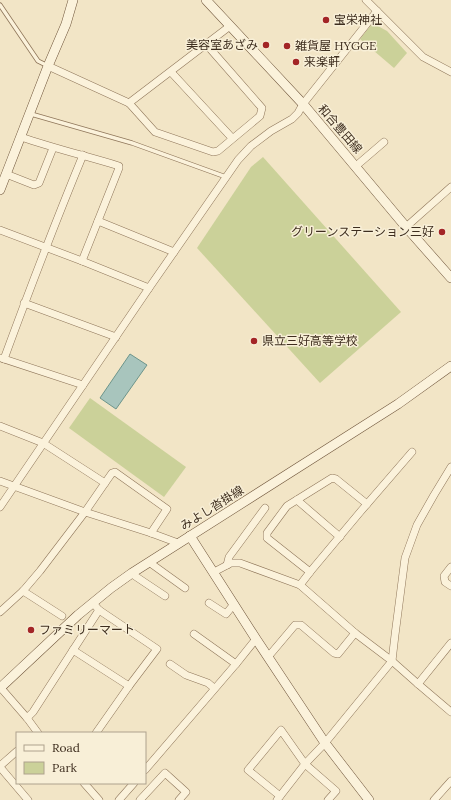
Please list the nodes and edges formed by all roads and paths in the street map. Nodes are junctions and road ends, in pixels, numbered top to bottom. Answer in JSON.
{"nodes":[{"id":1,"x":73,"y":0,"type":"edge"},
{"id":2,"x":206,"y":0,"type":"edge"},
{"id":3,"x":366,"y":0,"type":"edge"},
{"id":4,"x":0,"y":5,"type":"edge"},
{"id":5,"x":377,"y":11,"type":"junction"},
{"id":6,"x":230,"y":26,"type":"junction"},
{"id":7,"x":206,"y":44,"type":"junction"},
{"id":8,"x":48,"y":66,"type":"junction"},
{"id":9,"x":171,"y":72,"type":"junction"},
{"id":10,"x":451,"y":72,"type":"edge"},
{"id":11,"x":129,"y":103,"type":"junction"},
{"id":12,"x":303,"y":104,"type":"junction"},
{"id":13,"x":30,"y":114,"type":"junction"},
{"id":14,"x":21,"y":137,"type":"junction"},
{"id":15,"x":232,"y":138,"type":"junction"},
{"id":16,"x":384,"y":142,"type":"dead end"},
{"id":17,"x":53,"y":148,"type":"junction"},
{"id":18,"x":83,"y":155,"type":"junction"},
{"id":19,"x":356,"y":166,"type":"junction"},
{"id":20,"x":6,"y":174,"type":"junction"},
{"id":21,"x":226,"y":177,"type":"junction"},
{"id":22,"x":451,"y":187,"type":"edge"},
{"id":23,"x":0,"y":190,"type":"edge"},
{"id":24,"x":98,"y":221,"type":"junction"},
{"id":25,"x":406,"y":227,"type":"junction"},
{"id":26,"x":0,"y":230,"type":"edge"},
{"id":27,"x":46,"y":247,"type":"junction"},
{"id":28,"x":174,"y":252,"type":"junction"},
{"id":29,"x":82,"y":261,"type":"junction"},
{"id":30,"x":451,"y":278,"type":"edge"},
{"id":31,"x":149,"y":288,"type":"junction"},
{"id":32,"x":24,"y":303,"type":"junction"},
{"id":33,"x":116,"y":337,"type":"junction"},
{"id":34,"x":2,"y":359,"type":"edge"},
{"id":35,"x":451,"y":366,"type":"edge"},
{"id":36,"x":83,"y":385,"type":"junction"},
{"id":37,"x":0,"y":426,"type":"edge"},
{"id":38,"x":43,"y":443,"type":"junction"},
{"id":39,"x":412,"y":452,"type":"dead end"},
{"id":40,"x":451,"y":467,"type":"edge"},
{"id":41,"x":0,"y":481,"type":"edge"},
{"id":42,"x":105,"y":483,"type":"junction"},
{"id":43,"x":14,"y":487,"type":"junction"},
{"id":44,"x":297,"y":500,"type":"junction"},
{"id":45,"x":367,"y":504,"type":"junction"},
{"id":46,"x":0,"y":507,"type":"edge"},
{"id":47,"x":265,"y":508,"type":"dead end"},
{"id":48,"x":85,"y":512,"type":"junction"},
{"id":49,"x":152,"y":533,"type":"junction"},
{"id":50,"x":190,"y":536,"type":"junction"},
{"id":51,"x":340,"y":537,"type":"junction"},
{"id":52,"x":178,"y":543,"type":"junction"},
{"id":53,"x":151,"y":561,"type":"junction"},
{"id":54,"x":227,"y":565,"type":"junction"},
{"id":55,"x":451,"y":567,"type":"edge"},
{"id":56,"x":214,"y":572,"type":"junction"},
{"id":57,"x":310,"y":572,"type":"junction"},
{"id":58,"x":132,"y":573,"type":"junction"},
{"id":59,"x":300,"y":585,"type":"junction"},
{"id":60,"x":451,"y":586,"type":"edge"},
{"id":61,"x":185,"y":588,"type":"dead end"},
{"id":62,"x":23,"y":591,"type":"junction"},
{"id":63,"x":165,"y":596,"type":"dead end"},
{"id":64,"x":209,"y":603,"type":"dead end"},
{"id":65,"x":234,"y":604,"type":"junction"},
{"id":66,"x":96,"y":606,"type":"junction"},
{"id":67,"x":0,"y":612,"type":"edge"},
{"id":68,"x":62,"y":616,"type":"dead end"},
{"id":69,"x":355,"y":633,"type":"junction"},
{"id":70,"x":194,"y":634,"type":"dead end"},
{"id":71,"x":256,"y":639,"type":"junction"},
{"id":72,"x":451,"y":643,"type":"edge"},
{"id":73,"x":74,"y":650,"type":"junction"},
{"id":74,"x":268,"y":657,"type":"junction"},
{"id":75,"x":392,"y":661,"type":"junction"},
{"id":76,"x":170,"y":664,"type":"dead end"},
{"id":77,"x":236,"y":664,"type":"junction"},
{"id":78,"x":418,"y":684,"type":"junction"},
{"id":79,"x":129,"y":686,"type":"junction"},
{"id":80,"x":0,"y":688,"type":"edge"},
{"id":81,"x":214,"y":688,"type":"junction"},
{"id":82,"x":451,"y":712,"type":"edge"},
{"id":83,"x":27,"y":718,"type":"junction"},
{"id":84,"x":36,"y":732,"type":"edge"},
{"id":85,"x":97,"y":732,"type":"edge"},
{"id":86,"x":325,"y":742,"type":"junction"},
{"id":87,"x":16,"y":752,"type":"edge"},
{"id":88,"x":306,"y":764,"type":"junction"},
{"id":89,"x":0,"y":767,"type":"edge"},
{"id":90,"x":146,"y":769,"type":"edge"},
{"id":91,"x":451,"y":781,"type":"edge"},
{"id":92,"x":85,"y":784,"type":"edge"},
{"id":93,"x":133,"y":784,"type":"edge"},
{"id":94,"x":278,"y":798,"type":"edge"},
{"id":95,"x":28,"y":800,"type":"edge"},
{"id":96,"x":100,"y":800,"type":"edge"},
{"id":97,"x":119,"y":800,"type":"edge"},
{"id":98,"x":140,"y":800,"type":"edge"},
{"id":99,"x":179,"y":800,"type":"edge"},
{"id":100,"x":328,"y":800,"type":"edge"},
{"id":101,"x":369,"y":800,"type":"edge"},
{"id":102,"x":434,"y":800,"type":"edge"}],
"edges":[{"from":1,"to":8,"type":"main road"},
{"from":2,"to":6,"type":"main road","name":"和合豊田線"},
{"from":3,"to":5,"type":"street"},
{"from":4,"to":8,"type":"lane"},
{"from":5,"to":10,"type":"street"},
{"from":5,"to":12,"type":"street"},
{"from":6,"to":7,"type":"street"},
{"from":6,"to":12,"type":"main road","name":"和合豊田線"},
{"from":7,"to":9,"type":"street"},
{"from":7,"to":15,"type":"street"},
{"from":8,"to":11,"type":"street"},
{"from":8,"to":13,"type":"main road"},
{"from":9,"to":11,"type":"street"},
{"from":9,"to":15,"type":"street"},
{"from":11,"to":15,"type":"street"},
{"from":12,"to":19,"type":"main road","name":"和合豊田線"},
{"from":12,"to":21,"type":"street"},
{"from":13,"to":14,"type":"main road"},
{"from":13,"to":21,"type":"lane"},
{"from":14,"to":17,"type":"street"},
{"from":14,"to":20,"type":"main road"},
{"from":16,"to":19,"type":"street"},
{"from":17,"to":18,"type":"street"},
{"from":17,"to":20,"type":"street"},
{"from":18,"to":24,"type":"street"},
{"from":18,"to":27,"type":"street"},
{"from":19,"to":25,"type":"main road","name":"和合豊田線"},
{"from":20,"to":23,"type":"main road"},
{"from":21,"to":28,"type":"street"},
{"from":22,"to":25,"type":"street"},
{"from":24,"to":28,"type":"street"},
{"from":24,"to":29,"type":"street"},
{"from":25,"to":30,"type":"main road","name":"和合豊田線"},
{"from":26,"to":27,"type":"street"},
{"from":27,"to":29,"type":"street"},
{"from":27,"to":32,"type":"street"},
{"from":28,"to":31,"type":"street"},
{"from":29,"to":31,"type":"street"},
{"from":31,"to":33,"type":"street"},
{"from":32,"to":33,"type":"street"},
{"from":32,"to":34,"type":"street"},
{"from":33,"to":36,"type":"street"},
{"from":34,"to":36,"type":"street"},
{"from":35,"to":50,"type":"main road","name":"みよし沓掛線"},
{"from":36,"to":38,"type":"street"},
{"from":37,"to":38,"type":"street"},
{"from":38,"to":42,"type":"street"},
{"from":38,"to":43,"type":"street"},
{"from":39,"to":45,"type":"street"},
{"from":40,"to":75,"type":"street"},
{"from":41,"to":43,"type":"street"},
{"from":42,"to":48,"type":"street"},
{"from":42,"to":49,"type":"street"},
{"from":43,"to":46,"type":"street"},
{"from":43,"to":48,"type":"street"},
{"from":44,"to":45,"type":"street"},
{"from":44,"to":51,"type":"street"},
{"from":44,"to":57,"type":"street"},
{"from":45,"to":51,"type":"street"},
{"from":47,"to":54,"type":"street"},
{"from":48,"to":49,"type":"street"},
{"from":48,"to":62,"type":"street"},
{"from":49,"to":52,"type":"street"},
{"from":50,"to":52,"type":"main road","name":"みよし沓掛線"},
{"from":50,"to":56,"type":"main road"},
{"from":51,"to":57,"type":"street"},
{"from":52,"to":53,"type":"main road","name":"みよし沓掛線"},
{"from":53,"to":58,"type":"main road","name":"みよし沓掛線"},
{"from":53,"to":61,"type":"street"},
{"from":54,"to":56,"type":"street"},
{"from":54,"to":59,"type":"street"},
{"from":55,"to":60,"type":"street"},
{"from":56,"to":65,"type":"main road"},
{"from":57,"to":59,"type":"street"},
{"from":58,"to":63,"type":"street"},
{"from":58,"to":66,"type":"main road","name":"みよし沓掛線"},
{"from":59,"to":69,"type":"street"},
{"from":62,"to":67,"type":"street"},
{"from":62,"to":68,"type":"street"},
{"from":64,"to":65,"type":"street"},
{"from":65,"to":71,"type":"main road"},
{"from":66,"to":73,"type":"street"},
{"from":66,"to":79,"type":"street"},
{"from":66,"to":80,"type":"main road","name":"みよし沓掛線"},
{"from":69,"to":74,"type":"street"},
{"from":69,"to":75,"type":"street"},
{"from":70,"to":77,"type":"street"},
{"from":71,"to":74,"type":"main road"},
{"from":71,"to":77,"type":"street"},
{"from":72,"to":78,"type":"street"},
{"from":73,"to":79,"type":"street"},
{"from":73,"to":83,"type":"street"},
{"from":74,"to":86,"type":"main road"},
{"from":75,"to":78,"type":"street"},
{"from":75,"to":86,"type":"street"},
{"from":76,"to":81,"type":"street"},
{"from":77,"to":81,"type":"street"},
{"from":78,"to":82,"type":"street"},
{"from":79,"to":85,"type":"street"},
{"from":80,"to":83,"type":"street"},
{"from":81,"to":90,"type":"street"},
{"from":83,"to":84,"type":"street"},
{"from":86,"to":88,"type":"street"},
{"from":86,"to":101,"type":"main road"},
{"from":87,"to":89,"type":"street"},
{"from":88,"to":94,"type":"street"},
{"from":88,"to":94,"type":"street"},
{"from":88,"to":100,"type":"street"},
{"from":89,"to":95,"type":"street"},
{"from":91,"to":102,"type":"street"},
{"from":92,"to":96,"type":"street"},
{"from":93,"to":97,"type":"street"},
{"from":98,"to":99,"type":"street"}]}
